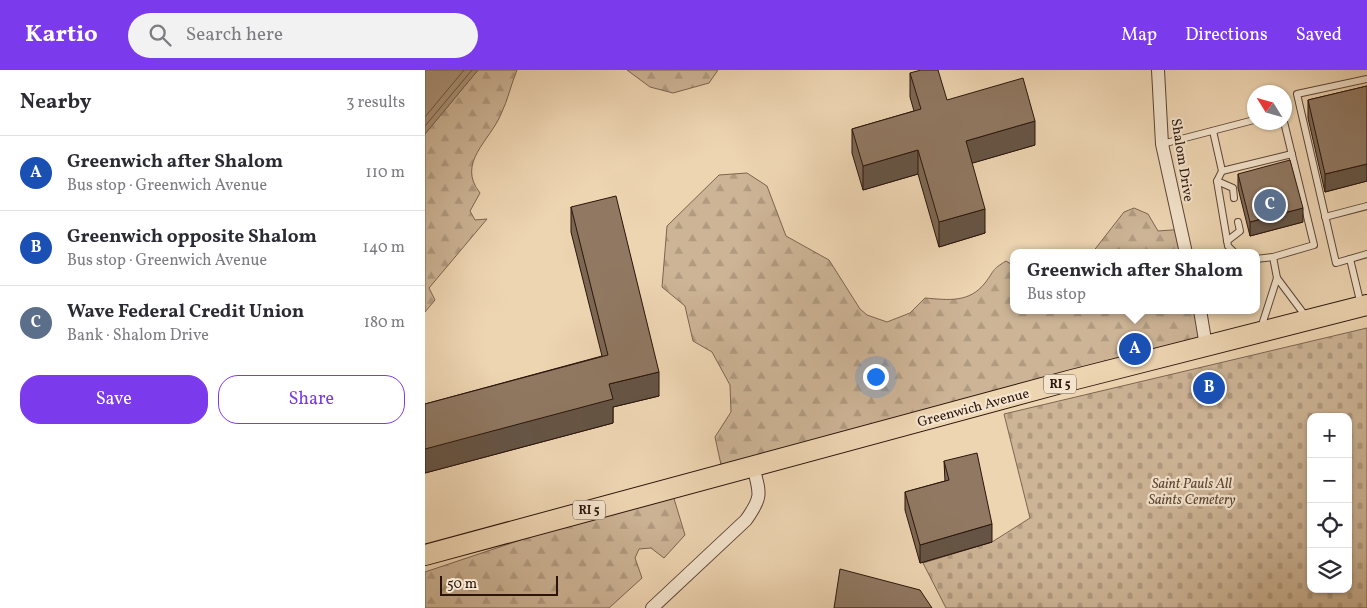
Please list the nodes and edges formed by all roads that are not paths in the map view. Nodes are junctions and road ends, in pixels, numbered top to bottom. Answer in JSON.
{"nodes":[{"id":1,"x":1158,"y":70,"type":"edge"},
{"id":2,"x":1367,"y":79,"type":"edge"},
{"id":3,"x":1247,"y":122,"type":"edge"},
{"id":4,"x":1287,"y":130,"type":"edge"},
{"id":5,"x":1213,"y":132,"type":"junction"},
{"id":6,"x":1162,"y":144,"type":"junction"},
{"id":7,"x":1292,"y":154,"type":"junction"},
{"id":8,"x":1222,"y":171,"type":"junction"},
{"id":9,"x":1217,"y":181,"type":"junction"},
{"id":10,"x":1235,"y":198,"type":"dead end"},
{"id":11,"x":1367,"y":206,"type":"edge"},
{"id":12,"x":1325,"y":217,"type":"junction"},
{"id":13,"x":1239,"y":222,"type":"dead end"},
{"id":14,"x":1227,"y":241,"type":"junction"},
{"id":15,"x":1185,"y":249,"type":"edge"},
{"id":16,"x":1231,"y":249,"type":"edge"},
{"id":17,"x":1367,"y":254,"type":"edge"},
{"id":18,"x":1273,"y":257,"type":"junction"},
{"id":19,"x":1260,"y":259,"type":"edge"},
{"id":20,"x":1349,"y":259,"type":"junction"},
{"id":21,"x":1277,"y":278,"type":"junction"},
{"id":22,"x":1364,"y":305,"type":"edge"},
{"id":23,"x":1201,"y":314,"type":"edge"},
{"id":24,"x":1308,"y":319,"type":"junction"},
{"id":25,"x":1260,"y":331,"type":"junction"},
{"id":26,"x":1207,"y":346,"type":"junction"},
{"id":27,"x":753,"y":466,"type":"junction"},
{"id":28,"x":425,"y":555,"type":"edge"},
{"id":29,"x":652,"y":608,"type":"edge"}],
"edges":[{"from":1,"to":6,"type":"street","name":"Shalom Drive"},
{"from":2,"to":12,"type":"lane"},
{"from":3,"to":5,"type":"lane"},
{"from":4,"to":7,"type":"lane"},
{"from":5,"to":6,"type":"lane"},
{"from":5,"to":8,"type":"lane"},
{"from":6,"to":15,"type":"street","name":"Shalom Drive"},
{"from":7,"to":8,"type":"lane"},
{"from":7,"to":18,"type":"lane"},
{"from":8,"to":9,"type":"lane"},
{"from":9,"to":10,"type":"lane"},
{"from":9,"to":14,"type":"lane"},
{"from":11,"to":12,"type":"lane"},
{"from":12,"to":20,"type":"lane"},
{"from":13,"to":14,"type":"lane"},
{"from":14,"to":16,"type":"lane"},
{"from":17,"to":20,"type":"lane"},
{"from":18,"to":19,"type":"lane"},
{"from":18,"to":21,"type":"lane"},
{"from":20,"to":22,"type":"lane"},
{"from":21,"to":24,"type":"lane"},
{"from":21,"to":25,"type":"lane"},
{"from":22,"to":24,"type":"main road","name":"Greenwich Avenue","number":"RI 5"},
{"from":23,"to":26,"type":"street"},
{"from":24,"to":25,"type":"main road","name":"Greenwich Avenue","number":"RI 5"},
{"from":25,"to":26,"type":"main road","name":"Greenwich Avenue","number":"RI 5"},
{"from":26,"to":27,"type":"main road","name":"Greenwich Avenue","number":"RI 5"},
{"from":27,"to":28,"type":"main road","number":"RI 5"},
{"from":27,"to":29,"type":"street"}]}
